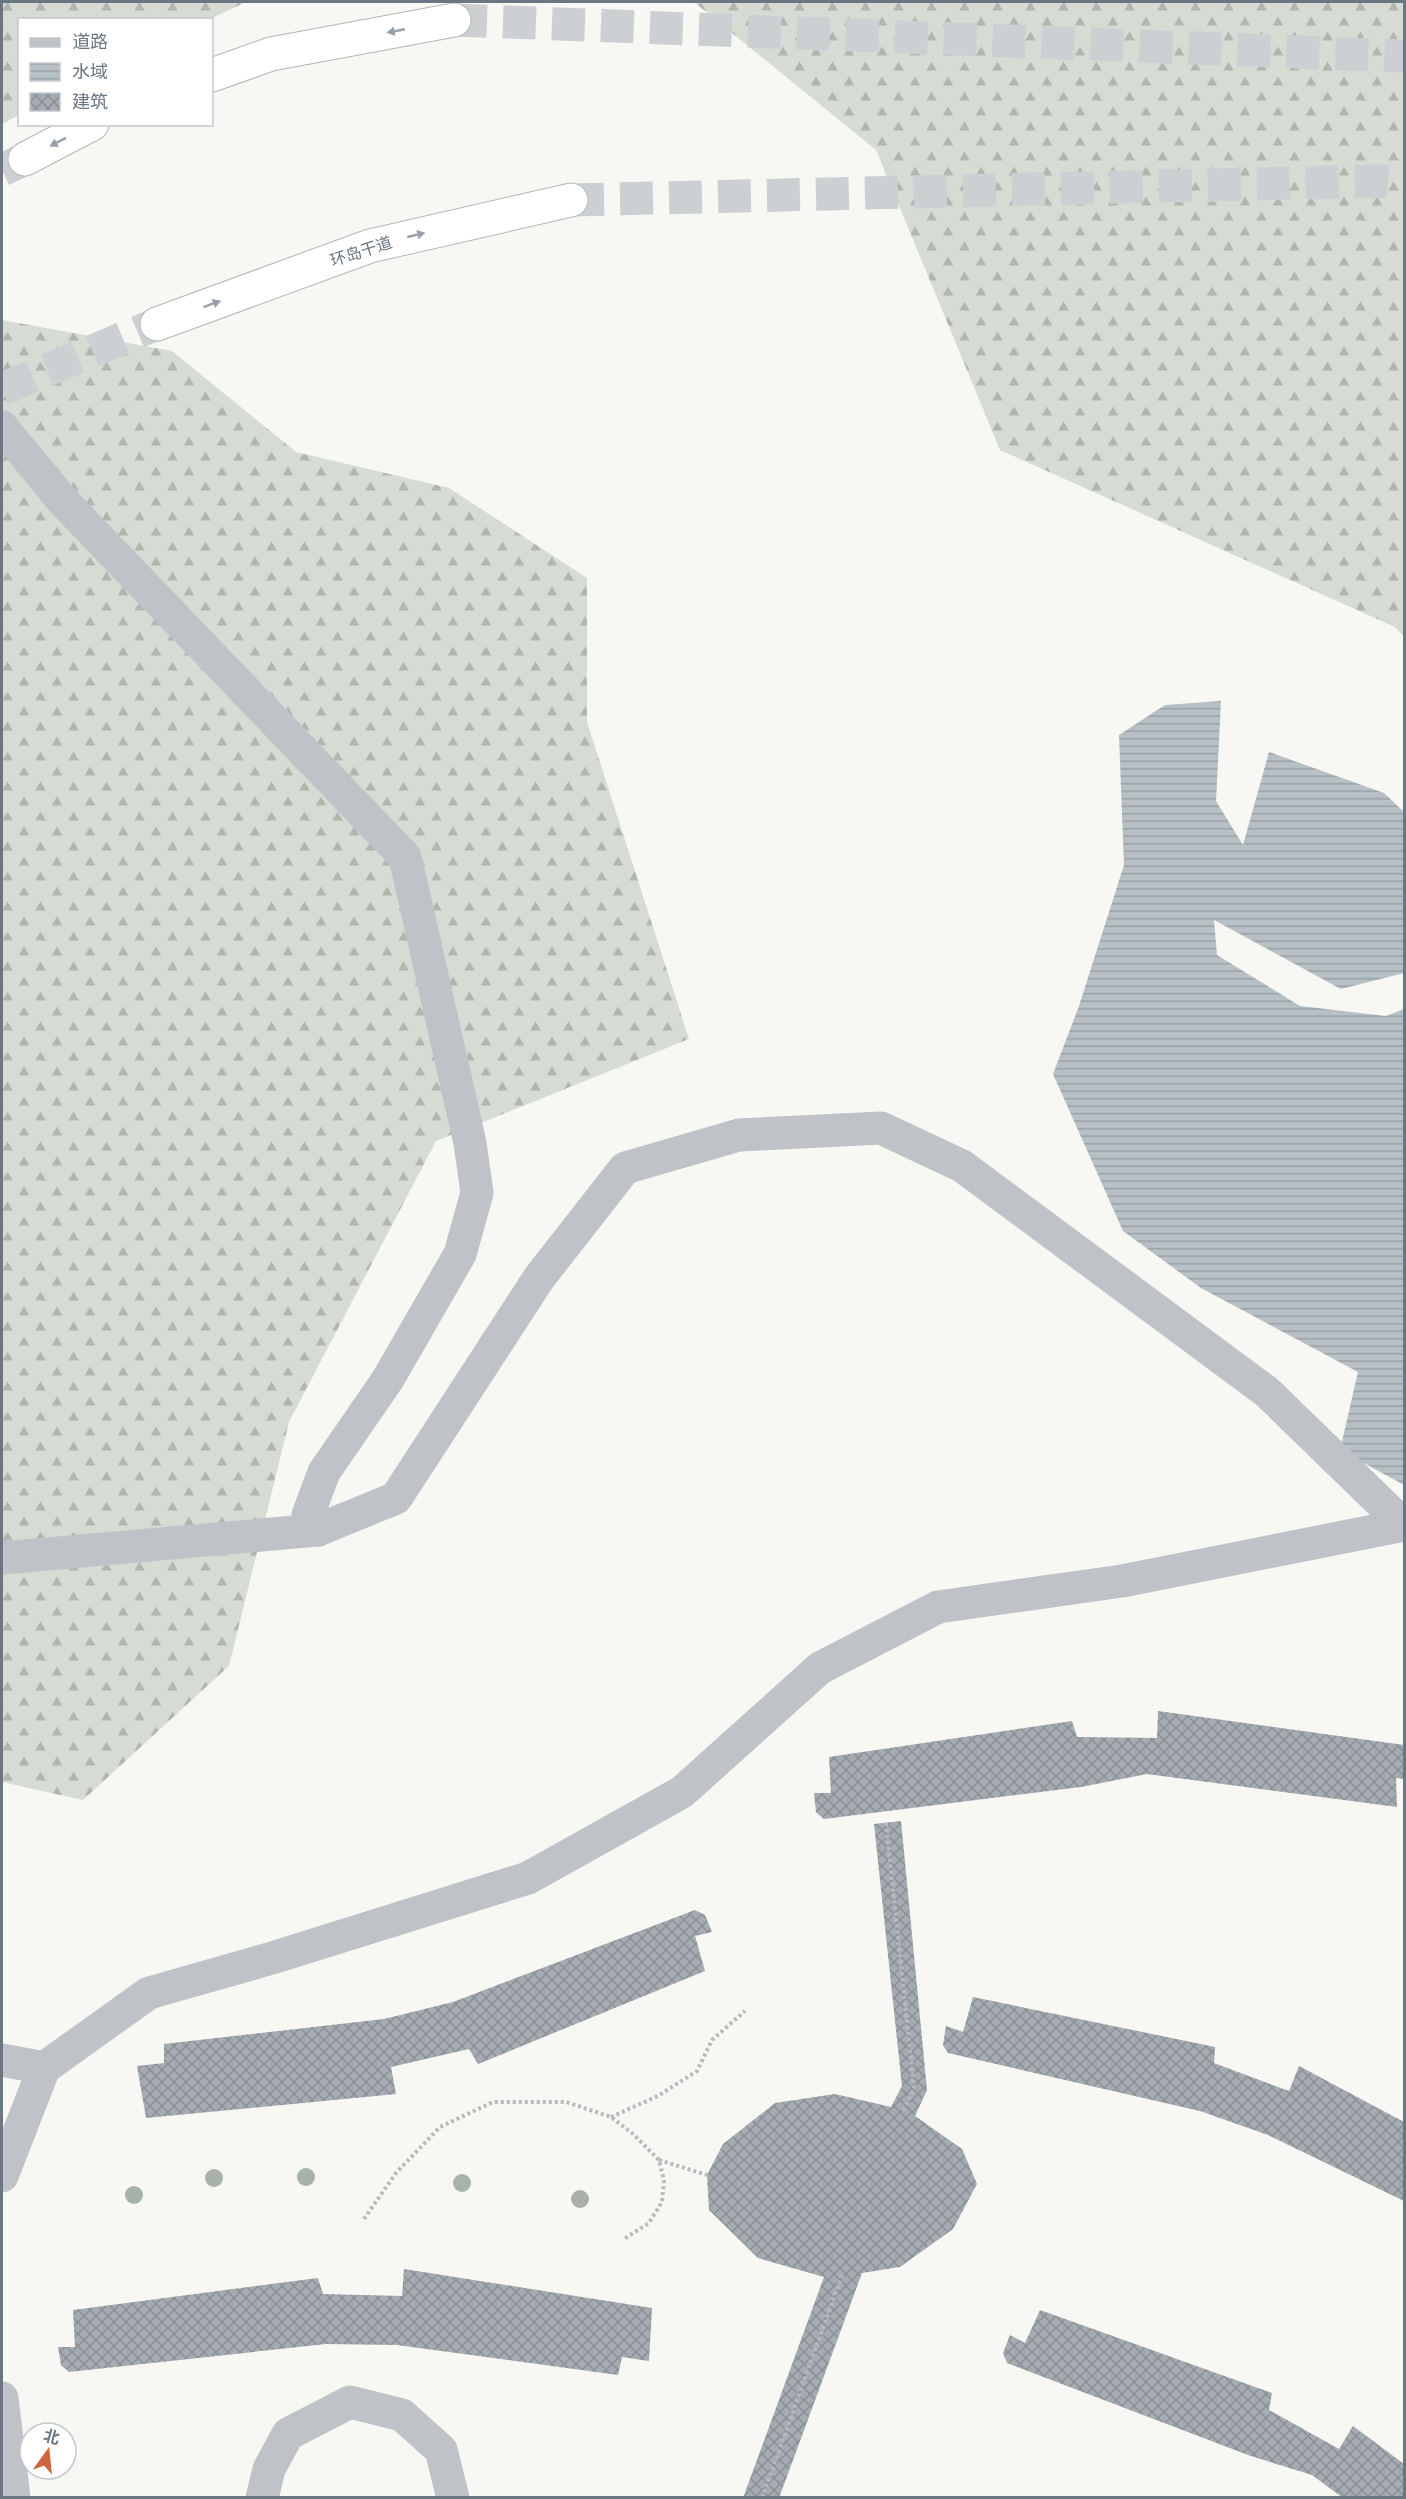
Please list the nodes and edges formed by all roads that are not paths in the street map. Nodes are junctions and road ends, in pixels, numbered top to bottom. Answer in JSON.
{"nodes":[{"id":1,"x":454,"y":20,"type":"tunnel mouth"},
{"id":2,"x":213,"y":75,"type":"edge"},
{"id":3,"x":88,"y":126,"type":"edge"},
{"id":4,"x":25,"y":159,"type":"tunnel mouth"},
{"id":5,"x":571,"y":200,"type":"tunnel mouth"},
{"id":6,"x":157,"y":324,"type":"tunnel mouth"},
{"id":7,"x":2,"y":427,"type":"edge"},
{"id":8,"x":1404,"y":1525,"type":"edge"},
{"id":9,"x":318,"y":1530,"type":"junction"},
{"id":10,"x":2,"y":1558,"type":"edge"},
{"id":11,"x":2,"y":2060,"type":"edge"},
{"id":12,"x":44,"y":2068,"type":"junction"},
{"id":13,"x":2,"y":2176,"type":"edge"},
{"id":14,"x":2,"y":2398,"type":"edge"},
{"id":15,"x":14,"y":2498,"type":"edge"},
{"id":16,"x":262,"y":2498,"type":"edge"},
{"id":17,"x":453,"y":2498,"type":"edge"}],
"edges":[{"from":1,"to":2,"type":"highway","one_way":true},
{"from":3,"to":4,"type":"highway","one_way":true},
{"from":6,"to":5,"type":"highway","name":"环岛干道","one_way":true},
{"from":7,"to":9,"type":"street"},
{"from":8,"to":9,"type":"street"},
{"from":8,"to":12,"type":"street"},
{"from":9,"to":10,"type":"street"},
{"from":11,"to":12,"type":"street"},
{"from":12,"to":13,"type":"street"},
{"from":14,"to":15,"type":"street"},
{"from":16,"to":17,"type":"street"}]}
